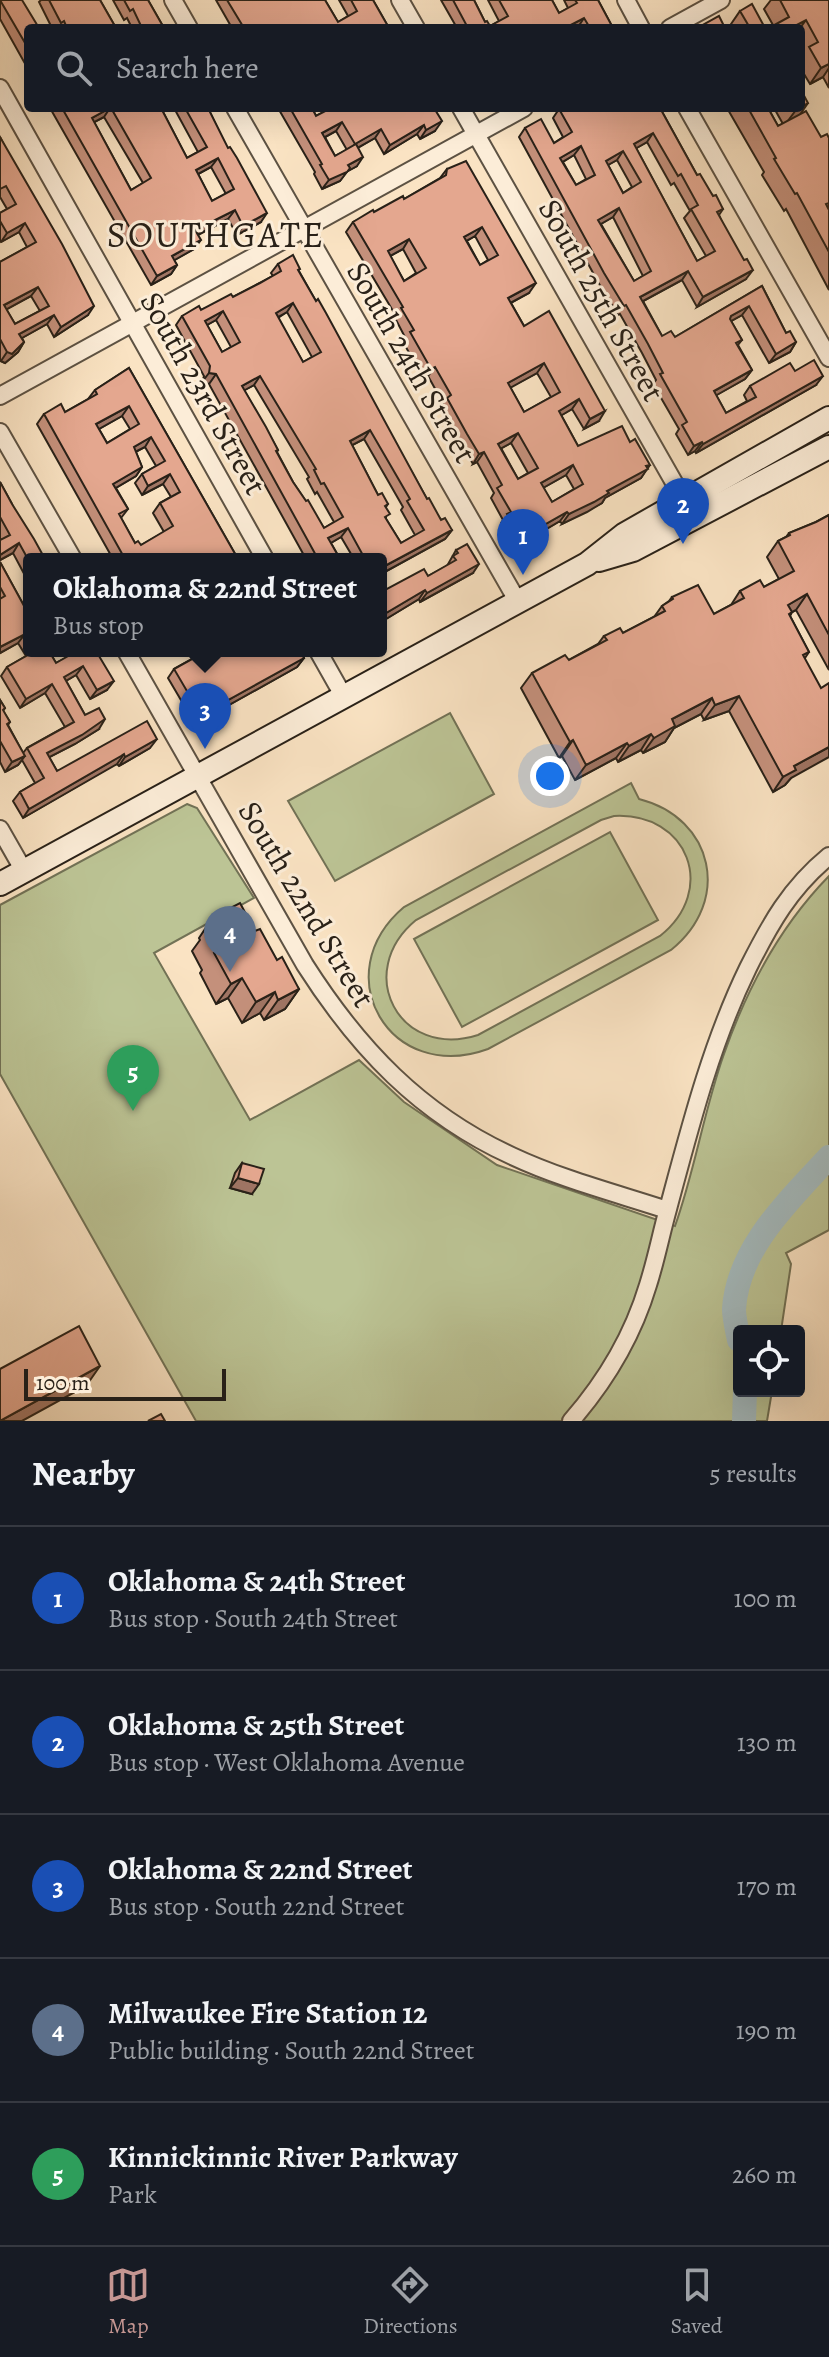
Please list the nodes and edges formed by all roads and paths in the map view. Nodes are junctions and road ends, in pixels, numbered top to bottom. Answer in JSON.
{"nodes":[{"id":1,"x":173,"y":0,"type":"edge"},
{"id":2,"x":400,"y":0,"type":"edge"},
{"id":3,"x":626,"y":0,"type":"edge"},
{"id":4,"x":721,"y":0,"type":"edge"},
{"id":5,"x":187,"y":24,"type":"edge"},
{"id":6,"x":414,"y":24,"type":"edge"},
{"id":7,"x":639,"y":24,"type":"edge"},
{"id":8,"x":677,"y":24,"type":"edge"},
{"id":9,"x":0,"y":88,"type":"edge"},
{"id":10,"x":237,"y":112,"type":"edge"},
{"id":11,"x":463,"y":112,"type":"edge"},
{"id":12,"x":517,"y":112,"type":"edge"},
{"id":13,"x":689,"y":112,"type":"edge"},
{"id":14,"x":476,"y":134,"type":"junction"},
{"id":15,"x":303,"y":228,"type":"junction"},
{"id":16,"x":133,"y":323,"type":"junction"},
{"id":17,"x":829,"y":358,"type":"edge"},
{"id":18,"x":0,"y":396,"type":"edge"},
{"id":19,"x":829,"y":418,"type":"edge"},
{"id":20,"x":0,"y":432,"type":"edge"},
{"id":21,"x":829,"y":447,"type":"edge"},
{"id":22,"x":689,"y":511,"type":"junction"},
{"id":23,"x":70,"y":553,"type":"edge"},
{"id":24,"x":262,"y":553,"type":"edge"},
{"id":25,"x":518,"y":602,"type":"junction"},
{"id":26,"x":129,"y":657,"type":"edge"},
{"id":27,"x":321,"y":657,"type":"edge"},
{"id":28,"x":344,"y":697,"type":"junction"},
{"id":29,"x":198,"y":777,"type":"junction"},
{"id":30,"x":0,"y":829,"type":"edge"},
{"id":31,"x":829,"y":856,"type":"edge"},
{"id":32,"x":24,"y":871,"type":"junction"},
{"id":33,"x":0,"y":884,"type":"edge"},
{"id":34,"x":667,"y":1210,"type":"junction"},
{"id":35,"x":571,"y":1421,"type":"edge"}],
"edges":[{"from":1,"to":5,"type":"street"},
{"from":2,"to":6,"type":"street"},
{"from":3,"to":7,"type":"street"},
{"from":4,"to":8,"type":"street"},
{"from":9,"to":16,"type":"street","name":"South 23rd Street"},
{"from":10,"to":15,"type":"street","name":"South 24th Street"},
{"from":11,"to":14,"type":"street","name":"South 25th Street"},
{"from":12,"to":14,"type":"street"},
{"from":13,"to":17,"type":"street"},
{"from":14,"to":15,"type":"street"},
{"from":14,"to":22,"type":"street","name":"South 25th Street"},
{"from":15,"to":16,"type":"street"},
{"from":15,"to":25,"type":"street","name":"South 24th Street"},
{"from":16,"to":18,"type":"street"},
{"from":16,"to":24,"type":"street","name":"South 23rd Street"},
{"from":19,"to":22,"type":"main road"},
{"from":20,"to":23,"type":"street"},
{"from":21,"to":22,"type":"main road"},
{"from":22,"to":25,"type":"main road"},
{"from":25,"to":28,"type":"main road"},
{"from":26,"to":29,"type":"street","name":"South 22nd Street"},
{"from":27,"to":28,"type":"street"},
{"from":28,"to":29,"type":"main road"},
{"from":29,"to":32,"type":"main road"},
{"from":29,"to":34,"type":"street","name":"South 22nd Street"},
{"from":30,"to":32,"type":"street"},
{"from":31,"to":34,"type":"street"},
{"from":32,"to":33,"type":"main road"},
{"from":34,"to":35,"type":"street"}]}
